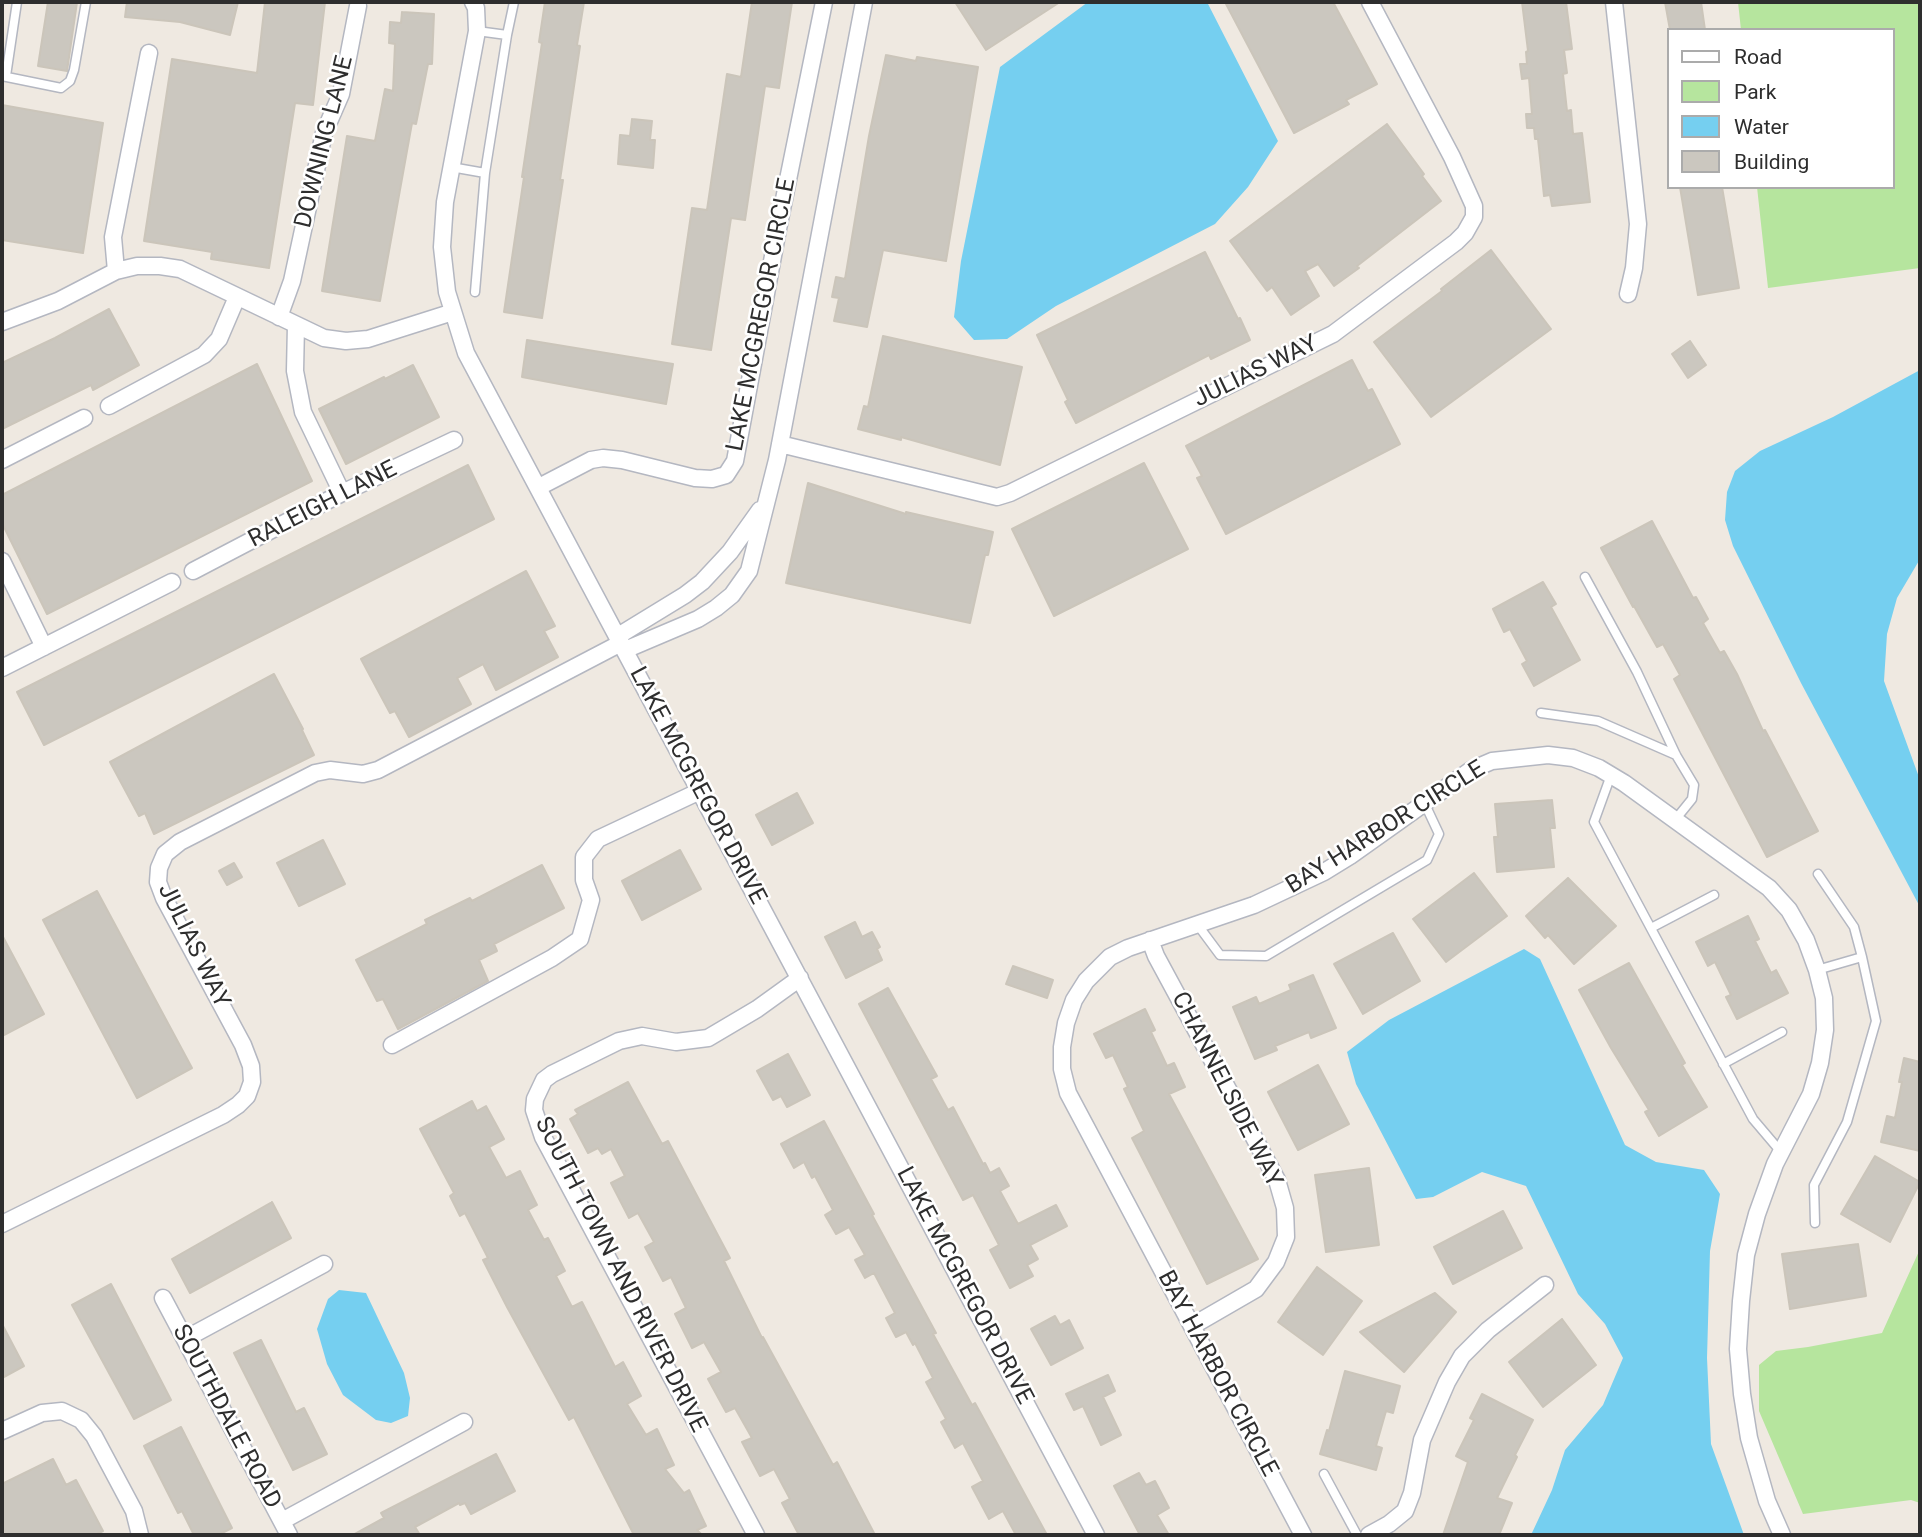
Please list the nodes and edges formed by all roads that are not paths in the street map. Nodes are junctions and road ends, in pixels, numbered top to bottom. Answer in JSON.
{"nodes":[{"id":1,"x":17,"y":2,"type":"edge"},
{"id":2,"x":86,"y":2,"type":"edge"},
{"id":3,"x":472,"y":2,"type":"edge"},
{"id":4,"x":514,"y":2,"type":"edge"},
{"id":5,"x":824,"y":2,"type":"edge"},
{"id":6,"x":864,"y":2,"type":"edge"},
{"id":7,"x":1370,"y":2,"type":"edge"},
{"id":8,"x":1614,"y":2,"type":"edge"},
{"id":9,"x":358,"y":6,"type":"dead end"},
{"id":10,"x":477,"y":31,"type":"junction"},
{"id":11,"x":507,"y":35,"type":"junction"},
{"id":12,"x":149,"y":53,"type":"dead end"},
{"id":13,"x":4,"y":76,"type":"edge"},
{"id":14,"x":452,"y":167,"type":"junction"},
{"id":15,"x":485,"y":173,"type":"junction"},
{"id":16,"x":116,"y":271,"type":"junction"},
{"id":17,"x":475,"y":292,"type":"dead end"},
{"id":18,"x":1628,"y":294,"type":"dead end"},
{"id":19,"x":237,"y":298,"type":"junction"},
{"id":20,"x":453,"y":312,"type":"junction"},
{"id":21,"x":279,"y":317,"type":"junction"},
{"id":22,"x":2,"y":322,"type":"edge"},
{"id":23,"x":296,"y":325,"type":"junction"},
{"id":24,"x":109,"y":405,"type":"dead end"},
{"id":25,"x":84,"y":418,"type":"dead end"},
{"id":26,"x":454,"y":440,"type":"dead end"},
{"id":27,"x":780,"y":444,"type":"junction"},
{"id":28,"x":2,"y":460,"type":"edge"},
{"id":29,"x":538,"y":487,"type":"junction"},
{"id":30,"x":342,"y":493,"type":"junction"},
{"id":31,"x":766,"y":499,"type":"junction"},
{"id":32,"x":2,"y":561,"type":"edge"},
{"id":33,"x":193,"y":571,"type":"dead end"},
{"id":34,"x":1585,"y":577,"type":"dead end"},
{"id":35,"x":172,"y":582,"type":"dead end"},
{"id":36,"x":621,"y":643,"type":"junction"},
{"id":37,"x":44,"y":646,"type":"junction"},
{"id":38,"x":2,"y":668,"type":"edge"},
{"id":39,"x":1541,"y":713,"type":"dead end"},
{"id":40,"x":1676,"y":755,"type":"junction"},
{"id":41,"x":1611,"y":775,"type":"junction"},
{"id":42,"x":700,"y":791,"type":"junction"},
{"id":43,"x":1424,"y":802,"type":"junction"},
{"id":44,"x":1675,"y":820,"type":"junction"},
{"id":45,"x":1818,"y":874,"type":"dead end"},
{"id":46,"x":1714,"y":895,"type":"dead end"},
{"id":47,"x":1197,"y":924,"type":"junction"},
{"id":48,"x":1651,"y":928,"type":"junction"},
{"id":49,"x":1150,"y":940,"type":"junction"},
{"id":50,"x":1862,"y":957,"type":"junction"},
{"id":51,"x":1818,"y":970,"type":"junction"},
{"id":52,"x":800,"y":978,"type":"junction"},
{"id":53,"x":1782,"y":1032,"type":"dead end"},
{"id":54,"x":392,"y":1045,"type":"dead end"},
{"id":55,"x":1723,"y":1064,"type":"junction"},
{"id":56,"x":1781,"y":1152,"type":"junction"},
{"id":57,"x":1815,"y":1223,"type":"dead end"},
{"id":58,"x":2,"y":1224,"type":"edge"},
{"id":59,"x":324,"y":1264,"type":"dead end"},
{"id":60,"x":1545,"y":1284,"type":"dead end"},
{"id":61,"x":163,"y":1298,"type":"dead end"},
{"id":62,"x":1192,"y":1326,"type":"junction"},
{"id":63,"x":186,"y":1339,"type":"junction"},
{"id":64,"x":464,"y":1422,"type":"dead end"},
{"id":65,"x":2,"y":1431,"type":"edge"},
{"id":66,"x":1324,"y":1474,"type":"dead end"},
{"id":67,"x":286,"y":1528,"type":"edge"},
{"id":68,"x":140,"y":1535,"type":"edge"},
{"id":69,"x":756,"y":1535,"type":"edge"},
{"id":70,"x":1096,"y":1535,"type":"edge"},
{"id":71,"x":1303,"y":1535,"type":"edge"},
{"id":72,"x":1357,"y":1535,"type":"edge"},
{"id":73,"x":1369,"y":1535,"type":"edge"},
{"id":74,"x":1782,"y":1535,"type":"edge"}],
"edges":[{"from":1,"to":13,"type":"lane"},
{"from":2,"to":13,"type":"lane"},
{"from":3,"to":10,"type":"street","name":"LAKE MCGREGOR DRIVE"},
{"from":4,"to":11,"type":"lane"},
{"from":5,"to":29,"type":"street","name":"LAKE MCGREGOR CIRCLE"},
{"from":6,"to":27,"type":"street","name":"JULIAS WAY"},
{"from":7,"to":27,"type":"street","name":"JULIAS WAY"},
{"from":8,"to":18,"type":"street"},
{"from":9,"to":21,"type":"street","name":"DOWNING LANE"},
{"from":10,"to":11,"type":"lane"},
{"from":10,"to":14,"type":"street","name":"LAKE MCGREGOR DRIVE"},
{"from":11,"to":15,"type":"lane"},
{"from":12,"to":16,"type":"street"},
{"from":14,"to":15,"type":"lane"},
{"from":14,"to":20,"type":"street","name":"LAKE MCGREGOR DRIVE"},
{"from":15,"to":17,"type":"lane"},
{"from":16,"to":19,"type":"street"},
{"from":16,"to":22,"type":"street"},
{"from":19,"to":21,"type":"street"},
{"from":19,"to":24,"type":"street"},
{"from":20,"to":23,"type":"street"},
{"from":20,"to":29,"type":"street","name":"LAKE MCGREGOR DRIVE"},
{"from":21,"to":23,"type":"street"},
{"from":23,"to":30,"type":"street"},
{"from":25,"to":28,"type":"street"},
{"from":26,"to":30,"type":"street","name":"RALEIGH LANE"},
{"from":27,"to":31,"type":"street","name":"JULIAS WAY"},
{"from":29,"to":36,"type":"street","name":"LAKE MCGREGOR DRIVE"},
{"from":30,"to":33,"type":"street","name":"RALEIGH LANE"},
{"from":31,"to":36,"type":"street","name":"JULIAS WAY"},
{"from":31,"to":36,"type":"street","name":"JULIAS WAY"},
{"from":32,"to":37,"type":"street"},
{"from":34,"to":40,"type":"lane"},
{"from":35,"to":37,"type":"street"},
{"from":36,"to":42,"type":"street","name":"LAKE MCGREGOR DRIVE"},
{"from":36,"to":58,"type":"street","name":"JULIAS WAY"},
{"from":37,"to":38,"type":"street"},
{"from":39,"to":40,"type":"lane"},
{"from":40,"to":44,"type":"lane"},
{"from":41,"to":43,"type":"street","name":"BAY HARBOR CIRCLE"},
{"from":41,"to":44,"type":"street","name":"BAY HARBOR CIRCLE"},
{"from":41,"to":48,"type":"lane"},
{"from":42,"to":52,"type":"street","name":"LAKE MCGREGOR DRIVE"},
{"from":42,"to":54,"type":"street"},
{"from":43,"to":47,"type":"street","name":"BAY HARBOR CIRCLE"},
{"from":43,"to":47,"type":"lane"},
{"from":44,"to":51,"type":"street","name":"BAY HARBOR CIRCLE"},
{"from":45,"to":50,"type":"lane"},
{"from":46,"to":48,"type":"lane"},
{"from":47,"to":49,"type":"street","name":"BAY HARBOR CIRCLE"},
{"from":48,"to":55,"type":"lane"},
{"from":49,"to":62,"type":"street","name":"BAY HARBOR CIRCLE"},
{"from":49,"to":62,"type":"street","name":"CHANNELSIDE WAY"},
{"from":50,"to":51,"type":"lane"},
{"from":50,"to":57,"type":"lane"},
{"from":51,"to":56,"type":"street","name":"BAY HARBOR CIRCLE"},
{"from":52,"to":69,"type":"street","name":"SOUTH TOWN AND RIVER DRIVE"},
{"from":52,"to":70,"type":"street","name":"LAKE MCGREGOR DRIVE"},
{"from":53,"to":55,"type":"lane"},
{"from":55,"to":56,"type":"lane"},
{"from":56,"to":74,"type":"street","name":"BAY HARBOR CIRCLE"},
{"from":59,"to":63,"type":"street"},
{"from":60,"to":73,"type":"street"},
{"from":61,"to":63,"type":"street","name":"SOUTHDALE ROAD"},
{"from":62,"to":71,"type":"street","name":"BAY HARBOR CIRCLE"},
{"from":63,"to":67,"type":"street","name":"SOUTHDALE ROAD"},
{"from":64,"to":67,"type":"street"},
{"from":65,"to":68,"type":"street"},
{"from":66,"to":72,"type":"lane"}]}
